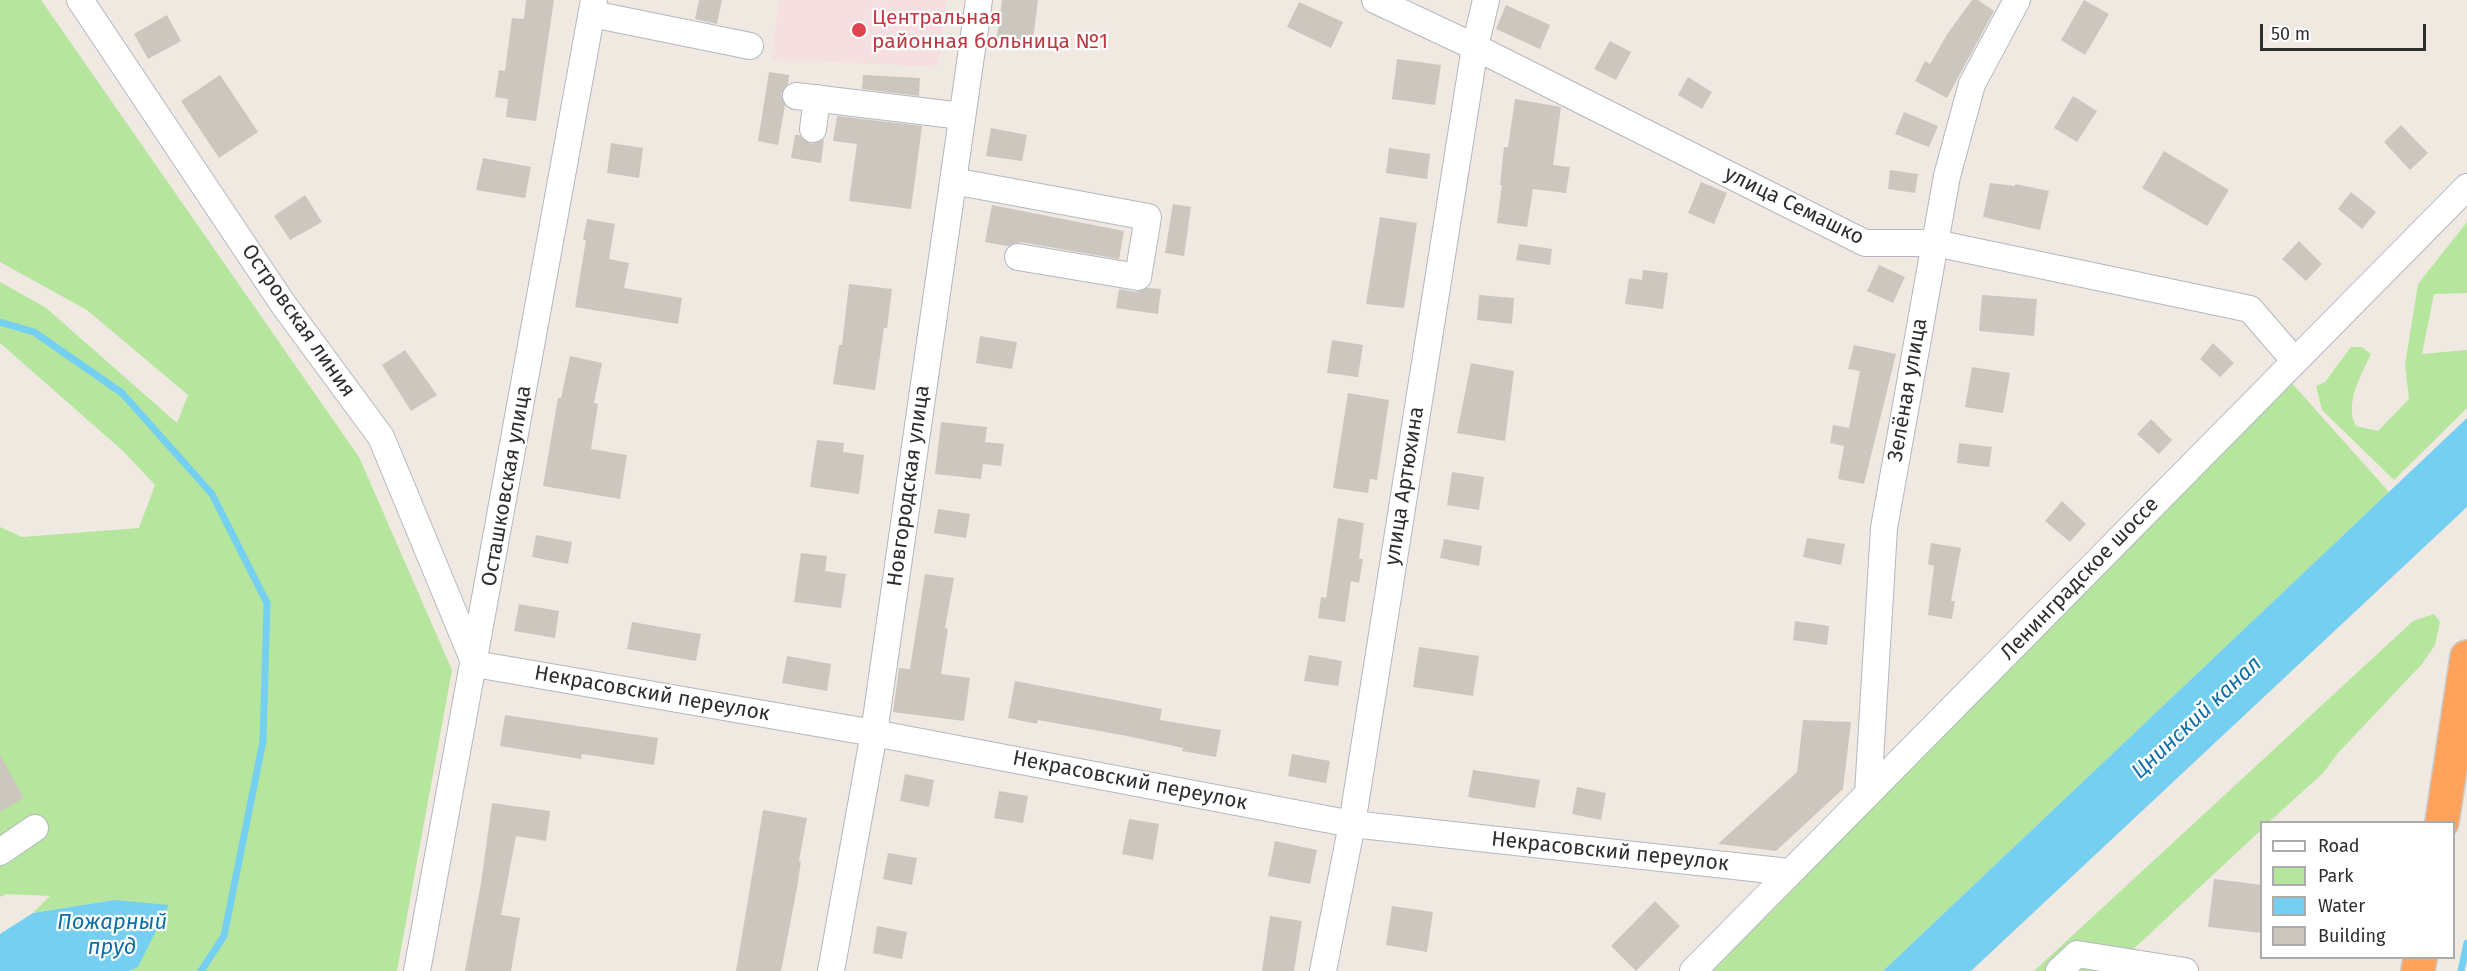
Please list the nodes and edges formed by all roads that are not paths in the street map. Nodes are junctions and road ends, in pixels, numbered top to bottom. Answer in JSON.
{"nodes":[{"id":1,"x":80,"y":0,"type":"edge"},
{"id":2,"x":979,"y":0,"type":"edge"},
{"id":3,"x":1375,"y":0,"type":"edge"},
{"id":4,"x":1486,"y":0,"type":"edge"},
{"id":5,"x":2017,"y":0,"type":"edge"},
{"id":6,"x":593,"y":7,"type":"edge"},
{"id":7,"x":750,"y":46,"type":"dead end"},
{"id":8,"x":1474,"y":47,"type":"junction"},
{"id":9,"x":962,"y":116,"type":"junction"},
{"id":10,"x":813,"y":129,"type":"dead end"},
{"id":11,"x":952,"y":181,"type":"junction"},
{"id":12,"x":2467,"y":187,"type":"edge"},
{"id":13,"x":1935,"y":243,"type":"junction"},
{"id":14,"x":1018,"y":257,"type":"dead end"},
{"id":15,"x":2294,"y":360,"type":"junction"},
{"id":16,"x":2467,"y":657,"type":"edge"},
{"id":17,"x":475,"y":663,"type":"junction"},
{"id":18,"x":874,"y":733,"type":"junction"},
{"id":19,"x":1868,"y":794,"type":"junction"},
{"id":20,"x":2442,"y":821,"type":"edge"},
{"id":21,"x":1352,"y":824,"type":"junction"},
{"id":22,"x":35,"y":828,"type":"dead end"},
{"id":23,"x":0,"y":852,"type":"edge"},
{"id":24,"x":1789,"y":872,"type":"junction"},
{"id":25,"x":2068,"y":963,"type":"edge"},
{"id":26,"x":417,"y":971,"type":"edge"},
{"id":27,"x":831,"y":971,"type":"edge"},
{"id":28,"x":1323,"y":971,"type":"edge"},
{"id":29,"x":1693,"y":971,"type":"edge"},
{"id":30,"x":2185,"y":971,"type":"edge"}],
"edges":[{"from":1,"to":17,"type":"street","name":"Островская линия"},
{"from":2,"to":9,"type":"street","name":"Новгородская улица"},
{"from":3,"to":8,"type":"street","name":"улица Семашко"},
{"from":4,"to":8,"type":"street","name":"улица Артюхина"},
{"from":5,"to":13,"type":"street","name":"Зелёная улица"},
{"from":6,"to":7,"type":"street"},
{"from":6,"to":17,"type":"street","name":"Осташковская улица"},
{"from":8,"to":13,"type":"street","name":"улица Семашко"},
{"from":8,"to":21,"type":"street","name":"улица Артюхина"},
{"from":9,"to":10,"type":"street"},
{"from":9,"to":11,"type":"street","name":"Новгородская улица"},
{"from":11,"to":14,"type":"street"},
{"from":11,"to":18,"type":"street","name":"Новгородская улица"},
{"from":12,"to":15,"type":"street","name":"Ленинградское шоссе"},
{"from":13,"to":15,"type":"street","name":"улица Семашко"},
{"from":13,"to":19,"type":"street","name":"Зелёная улица"},
{"from":15,"to":19,"type":"street","name":"Ленинградское шоссе"},
{"from":16,"to":20,"type":"highway"},
{"from":17,"to":18,"type":"street","name":"Некрасовский переулок"},
{"from":17,"to":26,"type":"street","name":"Осташковская улица"},
{"from":18,"to":21,"type":"street","name":"Некрасовский переулок"},
{"from":18,"to":27,"type":"street","name":"Новгородская улица"},
{"from":19,"to":24,"type":"street","name":"Ленинградское шоссе"},
{"from":21,"to":24,"type":"street","name":"Некрасовский переулок"},
{"from":21,"to":28,"type":"street","name":"улица Артюхина"},
{"from":22,"to":23,"type":"street"},
{"from":24,"to":29,"type":"street","name":"Ленинградское шоссе"},
{"from":25,"to":30,"type":"street"}]}
